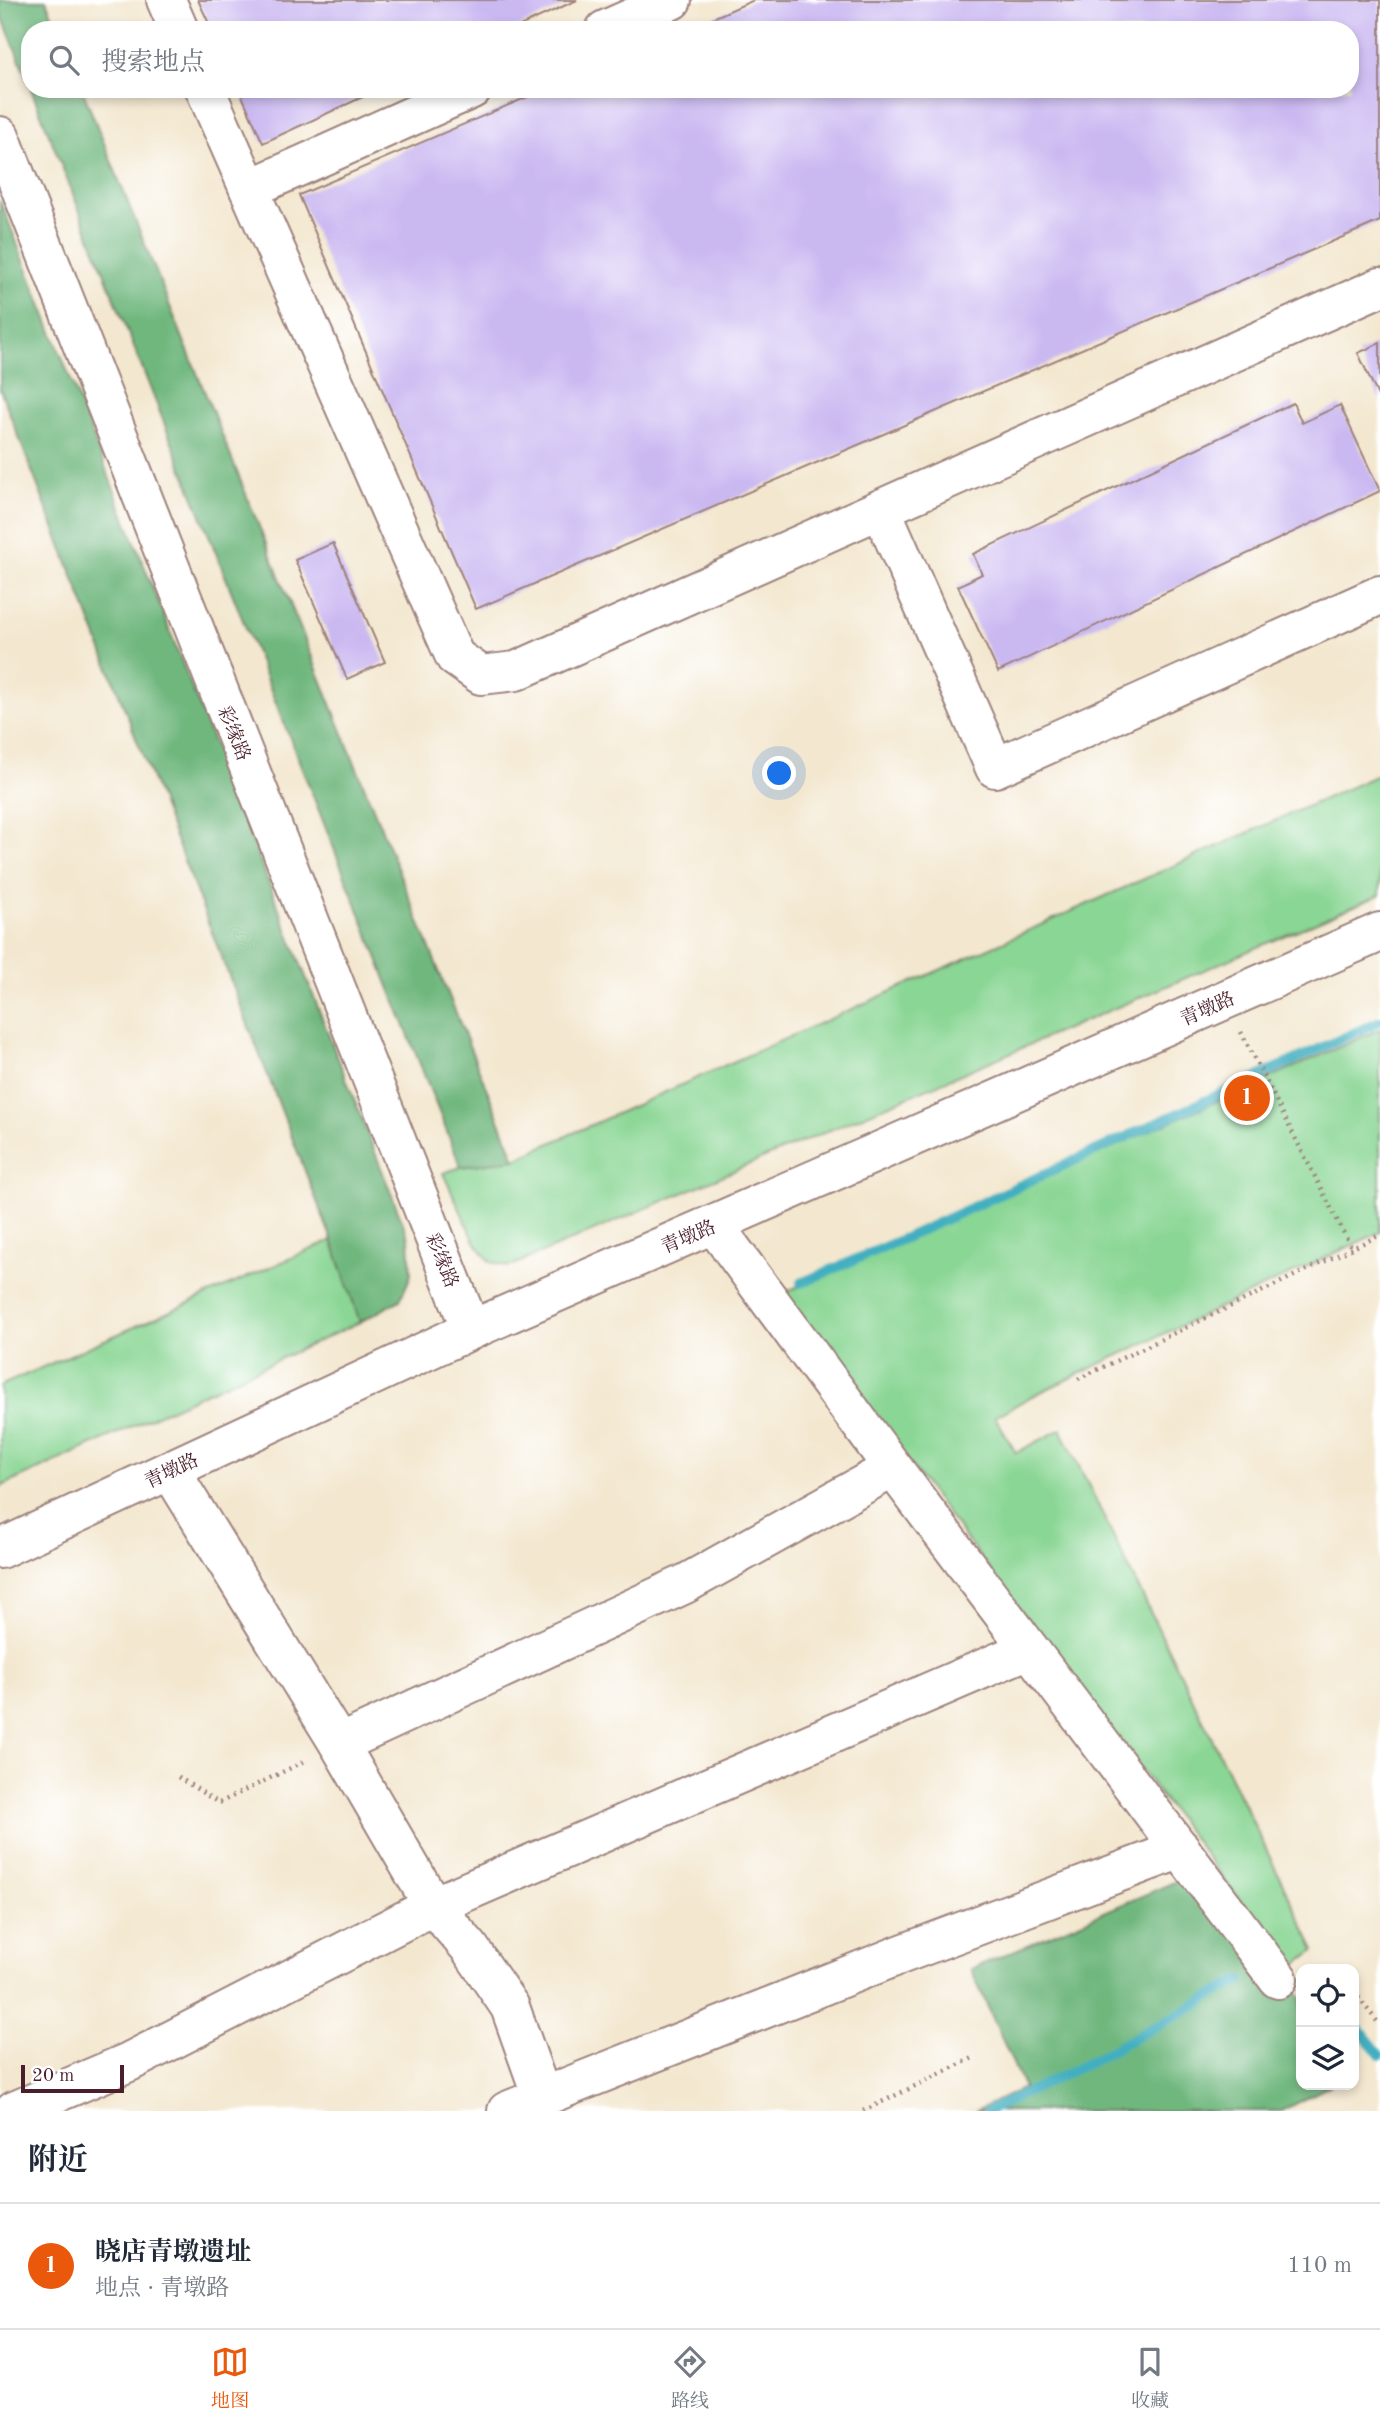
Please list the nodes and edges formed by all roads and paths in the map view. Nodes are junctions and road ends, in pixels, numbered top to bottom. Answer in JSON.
{"nodes":[{"id":1,"x":166,"y":0,"type":"edge"},
{"id":2,"x":672,"y":0,"type":"edge"},
{"id":3,"x":175,"y":21,"type":"edge"},
{"id":4,"x":626,"y":21,"type":"edge"},
{"id":5,"x":209,"y":98,"type":"edge"},
{"id":6,"x":452,"y":98,"type":"edge"},
{"id":7,"x":0,"y":136,"type":"edge"},
{"id":8,"x":249,"y":189,"type":"junction"},
{"id":9,"x":1380,"y":287,"type":"edge"},
{"id":10,"x":881,"y":509,"type":"junction"},
{"id":11,"x":1380,"y":595,"type":"edge"},
{"id":12,"x":1380,"y":932,"type":"edge"},
{"id":13,"x":1255,"y":1058,"type":"dead end"},
{"id":14,"x":713,"y":1225,"type":"junction"},
{"id":15,"x":1380,"y":1235,"type":"edge"},
{"id":16,"x":1352,"y":1249,"type":"junction"},
{"id":17,"x":471,"y":1330,"type":"junction"},
{"id":18,"x":1078,"y":1379,"type":"dead end"},
{"id":19,"x":893,"y":1468,"type":"junction"},
{"id":20,"x":170,"y":1471,"type":"junction"},
{"id":21,"x":0,"y":1549,"type":"edge"},
{"id":22,"x":1029,"y":1649,"type":"junction"},
{"id":23,"x":339,"y":1744,"type":"junction"},
{"id":24,"x":178,"y":1777,"type":"dead end"},
{"id":25,"x":1181,"y":1849,"type":"junction"},
{"id":26,"x":433,"y":1906,"type":"junction"},
{"id":27,"x":1278,"y":1979,"type":"dead end"},
{"id":28,"x":1359,"y":1998,"type":"edge"},
{"id":29,"x":1380,"y":2025,"type":"edge"},
{"id":30,"x":973,"y":2058,"type":"dead end"},
{"id":31,"x":542,"y":2097,"type":"junction"},
{"id":32,"x":14,"y":2111,"type":"edge"},
{"id":33,"x":507,"y":2111,"type":"edge"},
{"id":34,"x":863,"y":2111,"type":"edge"}],
"edges":[{"from":1,"to":3,"type":"main road"},
{"from":2,"to":4,"type":"main road"},
{"from":5,"to":8,"type":"main road"},
{"from":6,"to":8,"type":"main road"},
{"from":7,"to":17,"type":"main road","name":"彩缘路"},
{"from":8,"to":10,"type":"main road"},
{"from":9,"to":10,"type":"main road"},
{"from":10,"to":11,"type":"main road"},
{"from":12,"to":14,"type":"main road","name":"青墩路"},
{"from":13,"to":16,"type":"path"},
{"from":14,"to":17,"type":"main road","name":"青墩路"},
{"from":14,"to":19,"type":"main road"},
{"from":15,"to":16,"type":"path"},
{"from":16,"to":18,"type":"path"},
{"from":17,"to":20,"type":"main road","name":"青墩路"},
{"from":19,"to":22,"type":"main road"},
{"from":19,"to":23,"type":"main road"},
{"from":20,"to":21,"type":"main road","name":"青墩路"},
{"from":20,"to":23,"type":"main road"},
{"from":22,"to":25,"type":"main road"},
{"from":22,"to":26,"type":"main road"},
{"from":23,"to":24,"type":"path"},
{"from":23,"to":26,"type":"main road"},
{"from":25,"to":27,"type":"main road"},
{"from":25,"to":31,"type":"main road"},
{"from":26,"to":31,"type":"main road"},
{"from":26,"to":32,"type":"main road"},
{"from":28,"to":29,"type":"path"},
{"from":30,"to":34,"type":"path"},
{"from":31,"to":33,"type":"main road"}]}
